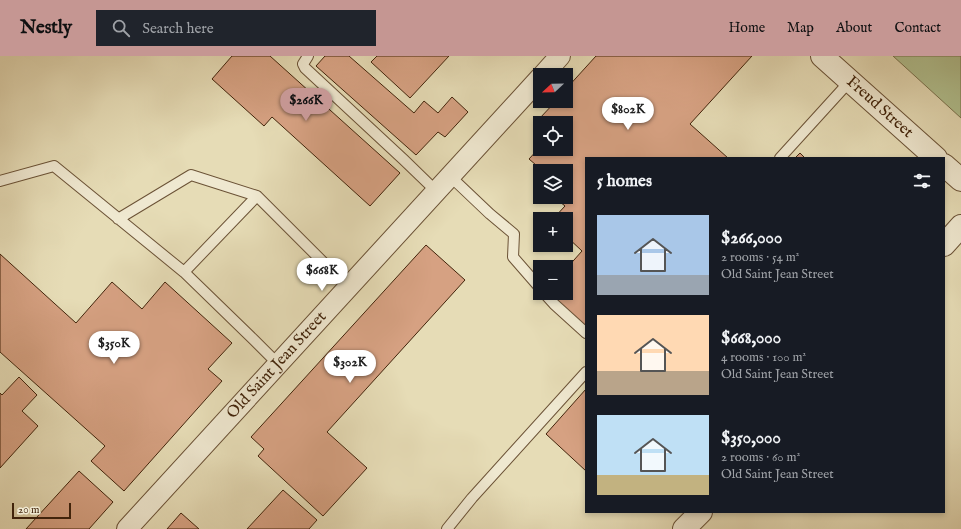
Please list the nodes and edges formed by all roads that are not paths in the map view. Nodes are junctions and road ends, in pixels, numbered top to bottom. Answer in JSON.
{"nodes":[{"id":1,"x":308,"y":56,"type":"edge"},
{"id":2,"x":560,"y":56,"type":"edge"},
{"id":3,"x":822,"y":56,"type":"edge"},
{"id":4,"x":549,"y":68,"type":"edge"},
{"id":5,"x":850,"y":81,"type":"junction"},
{"id":6,"x":533,"y":86,"type":"edge"},
{"id":7,"x":781,"y":157,"type":"edge"},
{"id":8,"x":935,"y":157,"type":"edge"},
{"id":9,"x":945,"y":166,"type":"edge"},
{"id":10,"x":450,"y":176,"type":"junction"},
{"id":11,"x":961,"y":180,"type":"edge"},
{"id":12,"x":0,"y":181,"type":"edge"},
{"id":13,"x":436,"y":191,"type":"junction"},
{"id":14,"x":257,"y":196,"type":"junction"},
{"id":15,"x":118,"y":219,"type":"junction"},
{"id":16,"x":961,"y":226,"type":"edge"},
{"id":17,"x":945,"y":243,"type":"edge"},
{"id":18,"x":184,"y":272,"type":"junction"},
{"id":19,"x":533,"y":280,"type":"edge"},
{"id":20,"x":350,"y":285,"type":"junction"},
{"id":21,"x":550,"y":300,"type":"edge"},
{"id":22,"x":585,"y":332,"type":"edge"},
{"id":23,"x":278,"y":364,"type":"junction"},
{"id":24,"x":585,"y":373,"type":"edge"},
{"id":25,"x":700,"y":513,"type":"edge"},
{"id":26,"x":127,"y":529,"type":"edge"},
{"id":27,"x":447,"y":529,"type":"edge"},
{"id":28,"x":684,"y":529,"type":"edge"}],
"edges":[{"from":1,"to":13,"type":"lane"},
{"from":2,"to":4,"type":"street"},
{"from":3,"to":5,"type":"street","name":"Freud Street"},
{"from":5,"to":7,"type":"lane"},
{"from":5,"to":8,"type":"street","name":"Freud Street"},
{"from":6,"to":10,"type":"street","name":"Old Saint Jean Street"},
{"from":9,"to":11,"type":"street"},
{"from":10,"to":13,"type":"street","name":"Old Saint Jean Street"},
{"from":10,"to":19,"type":"lane"},
{"from":12,"to":15,"type":"lane"},
{"from":13,"to":20,"type":"street","name":"Old Saint Jean Street"},
{"from":14,"to":15,"type":"lane"},
{"from":14,"to":18,"type":"lane"},
{"from":14,"to":20,"type":"lane"},
{"from":15,"to":18,"type":"lane"},
{"from":16,"to":17,"type":"street"},
{"from":18,"to":23,"type":"lane"},
{"from":20,"to":23,"type":"street","name":"Old Saint Jean Street"},
{"from":21,"to":22,"type":"lane"},
{"from":23,"to":26,"type":"street","name":"Old Saint Jean Street"},
{"from":24,"to":27,"type":"lane"},
{"from":25,"to":28,"type":"street"}]}
